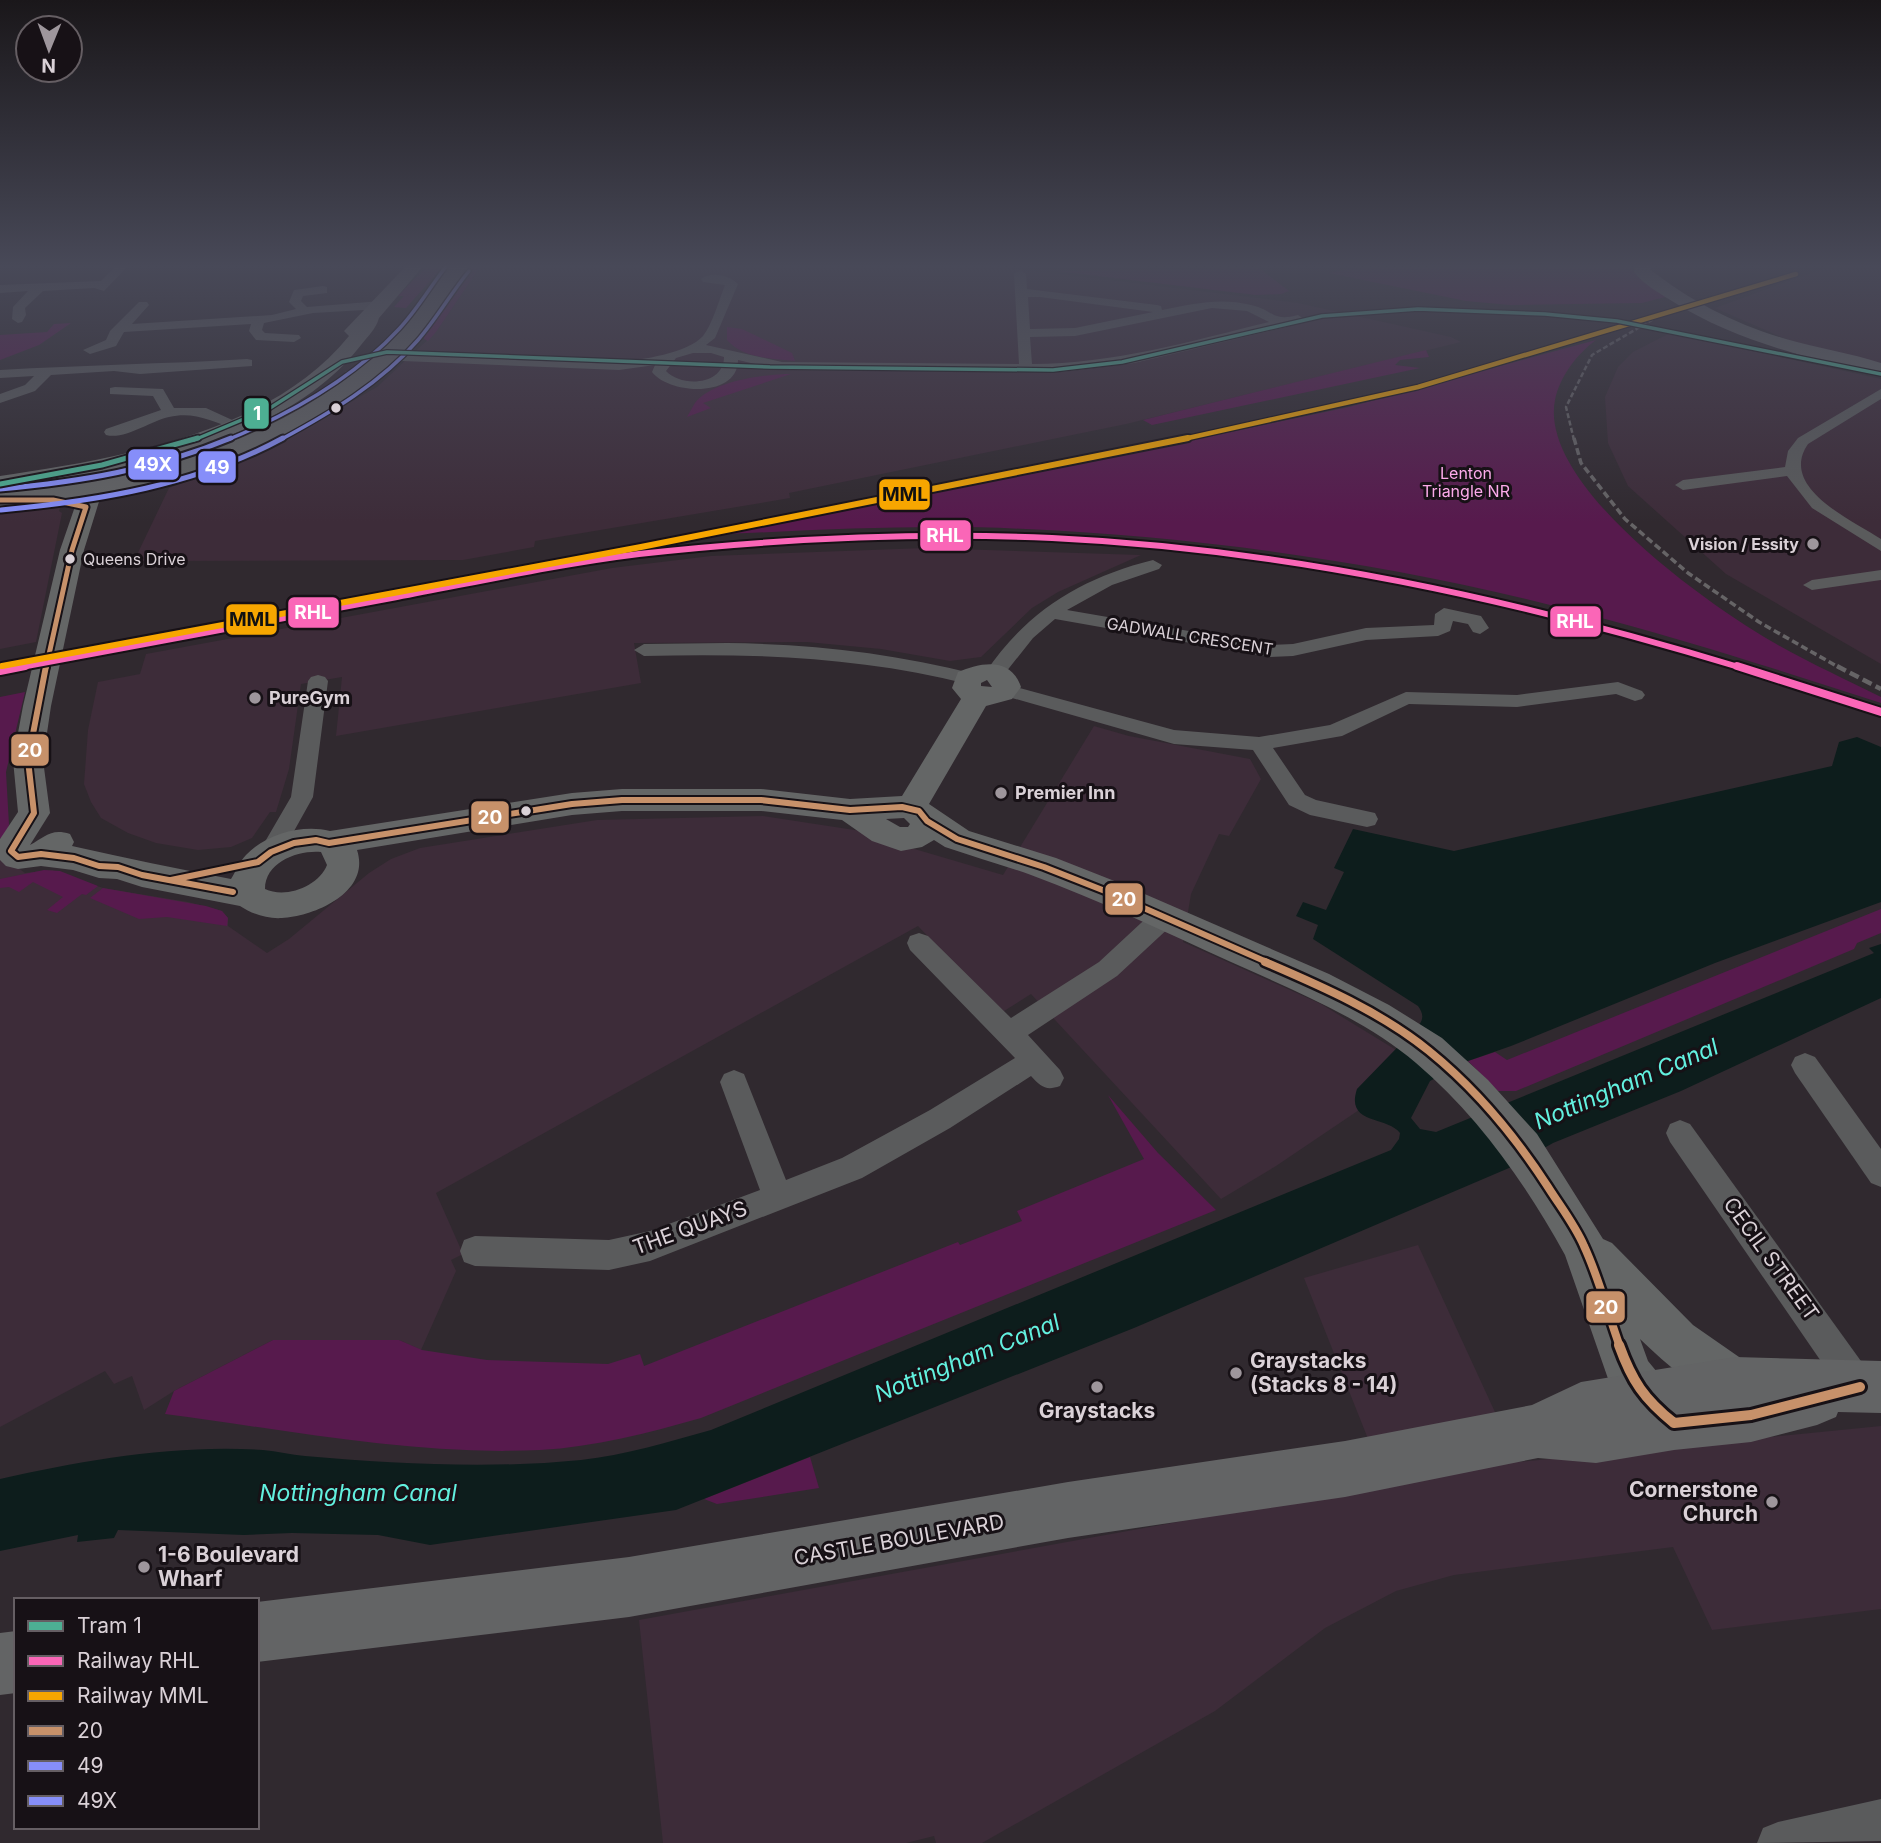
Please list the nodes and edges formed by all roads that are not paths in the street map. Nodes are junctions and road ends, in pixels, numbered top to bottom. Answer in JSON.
{"nodes":[{"id":1,"x":331,"y":350,"type":"edge"},
{"id":2,"x":380,"y":350,"type":"edge"},
{"id":3,"x":391,"y":350,"type":"edge"},
{"id":4,"x":402,"y":350,"type":"edge"},
{"id":5,"x":689,"y":350,"type":"edge"},
{"id":6,"x":700,"y":350,"type":"edge"},
{"id":7,"x":722,"y":350,"type":"edge"},
{"id":8,"x":1025,"y":350,"type":"edge"},
{"id":9,"x":1172,"y":350,"type":"edge"},
{"id":10,"x":1807,"y":350,"type":"edge"},
{"id":11,"x":725,"y":353,"type":"junction"},
{"id":12,"x":670,"y":357,"type":"junction"},
{"id":13,"x":415,"y":361,"type":"junction"},
{"id":14,"x":247,"y":363,"type":"dead end"},
{"id":15,"x":367,"y":366,"type":"junction"},
{"id":16,"x":782,"y":366,"type":"junction"},
{"id":17,"x":1026,"y":369,"type":"junction"},
{"id":18,"x":140,"y":370,"type":"junction"},
{"id":19,"x":1881,"y":370,"type":"edge"},
{"id":20,"x":46,"y":372,"type":"junction"},
{"id":21,"x":0,"y":374,"type":"edge"},
{"id":22,"x":660,"y":375,"type":"junction"},
{"id":23,"x":726,"y":376,"type":"junction"},
{"id":24,"x":1881,"y":393,"type":"edge"},
{"id":25,"x":0,"y":400,"type":"edge"},
{"id":26,"x":17,"y":401,"type":"dead end"},
{"id":27,"x":169,"y":412,"type":"junction"},
{"id":28,"x":229,"y":421,"type":"junction"},
{"id":29,"x":108,"y":429,"type":"dead end"},
{"id":30,"x":1792,"y":471,"type":"junction"},
{"id":31,"x":0,"y":483,"type":"edge"},
{"id":32,"x":98,"y":485,"type":"junction"},
{"id":33,"x":1683,"y":485,"type":"dead end"},
{"id":34,"x":0,"y":500,"type":"edge"},
{"id":35,"x":1881,"y":546,"type":"edge"},
{"id":36,"x":1153,"y":565,"type":"dead end"},
{"id":37,"x":1881,"y":575,"type":"edge"},
{"id":38,"x":1812,"y":585,"type":"dead end"},
{"id":39,"x":1049,"y":612,"type":"junction"},
{"id":40,"x":1480,"y":628,"type":"dead end"},
{"id":41,"x":643,"y":650,"type":"dead end"},
{"id":42,"x":318,"y":681,"type":"dead end"},
{"id":43,"x":986,"y":684,"type":"junction"},
{"id":44,"x":1635,"y":695,"type":"dead end"},
{"id":45,"x":1259,"y":744,"type":"junction"},
{"id":46,"x":302,"y":797,"type":"junction"},
{"id":47,"x":1367,"y":819,"type":"dead end"},
{"id":48,"x":905,"y":821,"type":"junction"},
{"id":49,"x":329,"y":852,"type":"junction"},
{"id":50,"x":265,"y":857,"type":"junction"},
{"id":51,"x":171,"y":880,"type":"junction"},
{"id":52,"x":248,"y":895,"type":"junction"},
{"id":53,"x":1164,"y":917,"type":"junction"},
{"id":54,"x":919,"y":943,"type":"dead end"},
{"id":55,"x":1010,"y":1033,"type":"junction"},
{"id":56,"x":1805,"y":1065,"type":"dead end"},
{"id":57,"x":734,"y":1082,"type":"dead end"},
{"id":58,"x":1680,"y":1133,"type":"dead end"},
{"id":59,"x":1881,"y":1172,"type":"edge"},
{"id":60,"x":778,"y":1196,"type":"junction"},
{"id":61,"x":1575,"y":1230,"type":"junction"},
{"id":62,"x":475,"y":1251,"type":"dead end"},
{"id":63,"x":1735,"y":1383,"type":"junction"},
{"id":64,"x":1870,"y":1387,"type":"edge"},
{"id":65,"x":1659,"y":1410,"type":"junction"},
{"id":66,"x":259,"y":1632,"type":"edge"},
{"id":67,"x":1881,"y":1820,"type":"edge"},
{"id":68,"x":1790,"y":1842,"type":"edge"}],
"edges":[{"from":1,"to":28,"type":"street"},
{"from":2,"to":15,"type":"main road"},
{"from":3,"to":15,"type":"main road"},
{"from":4,"to":13,"type":"street"},
{"from":5,"to":12,"type":"street"},
{"from":6,"to":11,"type":"street"},
{"from":7,"to":11,"type":"street"},
{"from":8,"to":17,"type":"street"},
{"from":9,"to":17,"type":"street"},
{"from":10,"to":19,"type":"street"},
{"from":11,"to":16,"type":"street"},
{"from":11,"to":23,"type":"street"},
{"from":12,"to":13,"type":"street"},
{"from":12,"to":22,"type":"street"},
{"from":13,"to":15,"type":"street"},
{"from":13,"to":15,"type":"street"},
{"from":13,"to":22,"type":"street"},
{"from":14,"to":18,"type":"street"},
{"from":15,"to":32,"type":"main road"},
{"from":15,"to":32,"type":"main road"},
{"from":16,"to":17,"type":"street"},
{"from":16,"to":23,"type":"street"},
{"from":18,"to":20,"type":"street"},
{"from":18,"to":27,"type":"street"},
{"from":20,"to":21,"type":"street"},
{"from":20,"to":25,"type":"street"},
{"from":22,"to":23,"type":"street"},
{"from":24,"to":30,"type":"street"},
{"from":25,"to":26,"type":"street"},
{"from":27,"to":28,"type":"street"},
{"from":27,"to":29,"type":"street"},
{"from":28,"to":32,"type":"street"},
{"from":30,"to":33,"type":"street"},
{"from":30,"to":35,"type":"street"},
{"from":31,"to":32,"type":"street"},
{"from":32,"to":34,"type":"main road"},
{"from":32,"to":34,"type":"main road"},
{"from":32,"to":51,"type":"street"},
{"from":36,"to":39,"type":"street"},
{"from":37,"to":38,"type":"street"},
{"from":39,"to":40,"type":"street","name":"GADWALL CRESCENT"},
{"from":39,"to":43,"type":"street"},
{"from":41,"to":43,"type":"street"},
{"from":42,"to":46,"type":"street"},
{"from":43,"to":45,"type":"street"},
{"from":43,"to":48,"type":"street"},
{"from":44,"to":45,"type":"street"},
{"from":45,"to":47,"type":"street"},
{"from":46,"to":49,"type":"street"},
{"from":46,"to":50,"type":"street"},
{"from":48,"to":49,"type":"street"},
{"from":48,"to":53,"type":"street"},
{"from":49,"to":50,"type":"street"},
{"from":49,"to":52,"type":"street"},
{"from":50,"to":51,"type":"street"},
{"from":50,"to":52,"type":"street"},
{"from":51,"to":52,"type":"street"},
{"from":53,"to":55,"type":"street"},
{"from":53,"to":61,"type":"street"},
{"from":54,"to":55,"type":"street"},
{"from":55,"to":60,"type":"street","name":"THE QUAYS"},
{"from":56,"to":59,"type":"street"},
{"from":57,"to":60,"type":"street"},
{"from":58,"to":64,"type":"street","name":"CECIL STREET"},
{"from":60,"to":62,"type":"street","name":"THE QUAYS"},
{"from":61,"to":63,"type":"street"},
{"from":61,"to":65,"type":"street"},
{"from":63,"to":64,"type":"main road","name":"CASTLE BOULEVARD"},
{"from":63,"to":65,"type":"main road","name":"CASTLE BOULEVARD"},
{"from":64,"to":65,"type":"main road","name":"CASTLE BOULEVARD"},
{"from":65,"to":66,"type":"main road","name":"CASTLE BOULEVARD"},
{"from":67,"to":68,"type":"street"}]}
